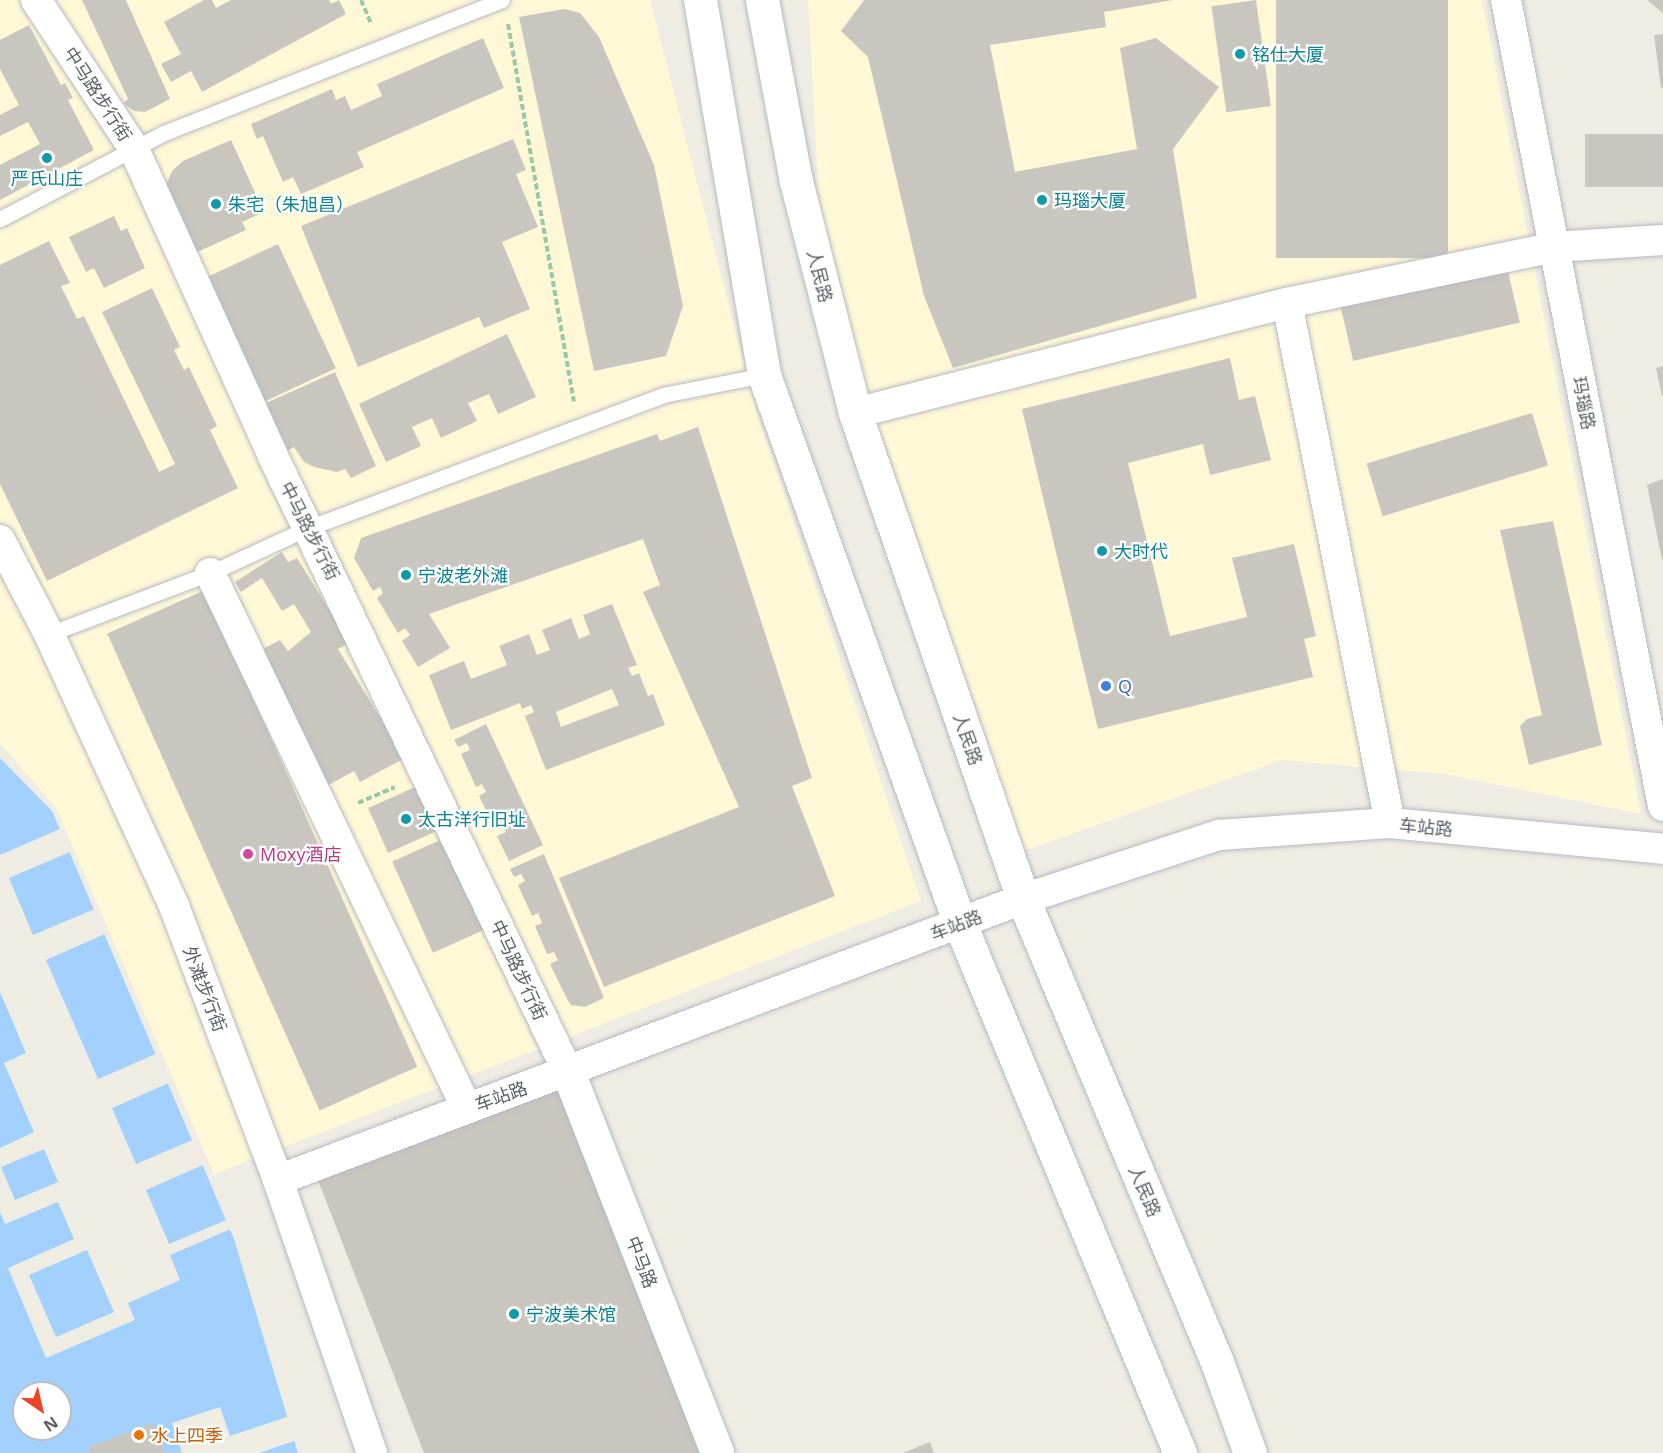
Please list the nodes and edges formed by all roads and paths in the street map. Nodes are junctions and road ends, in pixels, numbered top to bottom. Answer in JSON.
{"nodes":[{"id":1,"x":36,"y":0,"type":"edge"},
{"id":2,"x":700,"y":0,"type":"edge"},
{"id":3,"x":762,"y":0,"type":"edge"},
{"id":4,"x":1506,"y":0,"type":"edge"},
{"id":5,"x":504,"y":6,"type":"edge"},
{"id":6,"x":133,"y":147,"type":"junction"},
{"id":7,"x":0,"y":219,"type":"edge"},
{"id":8,"x":1663,"y":240,"type":"edge"},
{"id":9,"x":1554,"y":248,"type":"junction"},
{"id":10,"x":1287,"y":303,"type":"junction"},
{"id":11,"x":764,"y":375,"type":"junction"},
{"id":12,"x":855,"y":413,"type":"junction"},
{"id":13,"x":578,"y":427,"type":"junction"},
{"id":14,"x":308,"y":528,"type":"junction"},
{"id":15,"x":0,"y":540,"type":"edge"},
{"id":16,"x":210,"y":573,"type":"junction"},
{"id":17,"x":49,"y":634,"type":"junction"},
{"id":18,"x":426,"y":773,"type":"junction"},
{"id":19,"x":1663,"y":806,"type":"edge"},
{"id":20,"x":328,"y":817,"type":"junction"},
{"id":21,"x":1390,"y":824,"type":"junction"},
{"id":22,"x":1663,"y":849,"type":"edge"},
{"id":23,"x":1023,"y":899,"type":"junction"},
{"id":24,"x":960,"y":924,"type":"junction"},
{"id":25,"x":568,"y":1072,"type":"junction"},
{"id":26,"x":467,"y":1109,"type":"junction"},
{"id":27,"x":278,"y":1180,"type":"junction"},
{"id":28,"x":372,"y":1453,"type":"edge"},
{"id":29,"x":717,"y":1453,"type":"edge"},
{"id":30,"x":1180,"y":1453,"type":"edge"},
{"id":31,"x":1250,"y":1453,"type":"edge"}],
"edges":[{"from":1,"to":6,"type":"street","name":"中马路步行街"},
{"from":2,"to":11,"type":"main road"},
{"from":3,"to":12,"type":"main road","name":"人民路"},
{"from":4,"to":9,"type":"street","name":"玛瑙路"},
{"from":5,"to":6,"type":"lane"},
{"from":5,"to":13,"type":"path"},
{"from":6,"to":7,"type":"lane"},
{"from":6,"to":14,"type":"street","name":"中马路步行街"},
{"from":8,"to":9,"type":"street"},
{"from":9,"to":10,"type":"street"},
{"from":9,"to":19,"type":"street","name":"玛瑙路"},
{"from":10,"to":12,"type":"street"},
{"from":10,"to":21,"type":"street"},
{"from":11,"to":13,"type":"lane"},
{"from":11,"to":24,"type":"main road"},
{"from":12,"to":23,"type":"main road","name":"人民路"},
{"from":13,"to":14,"type":"lane"},
{"from":14,"to":16,"type":"lane"},
{"from":14,"to":18,"type":"street","name":"中马路步行街"},
{"from":15,"to":17,"type":"street","name":"外滩步行街"},
{"from":16,"to":17,"type":"lane"},
{"from":16,"to":20,"type":"street"},
{"from":17,"to":27,"type":"street","name":"外滩步行街"},
{"from":18,"to":20,"type":"path"},
{"from":18,"to":25,"type":"street","name":"中马路步行街"},
{"from":20,"to":26,"type":"street"},
{"from":21,"to":22,"type":"street","name":"车站路"},
{"from":21,"to":23,"type":"street","name":"车站路"},
{"from":23,"to":24,"type":"street","name":"车站路"},
{"from":23,"to":31,"type":"main road","name":"人民路"},
{"from":24,"to":25,"type":"street","name":"车站路"},
{"from":24,"to":30,"type":"main road"},
{"from":25,"to":26,"type":"street","name":"车站路"},
{"from":25,"to":29,"type":"main road","name":"中马路"},
{"from":26,"to":27,"type":"street","name":"车站路"},
{"from":27,"to":28,"type":"street","name":"外滩步行街"}]}
